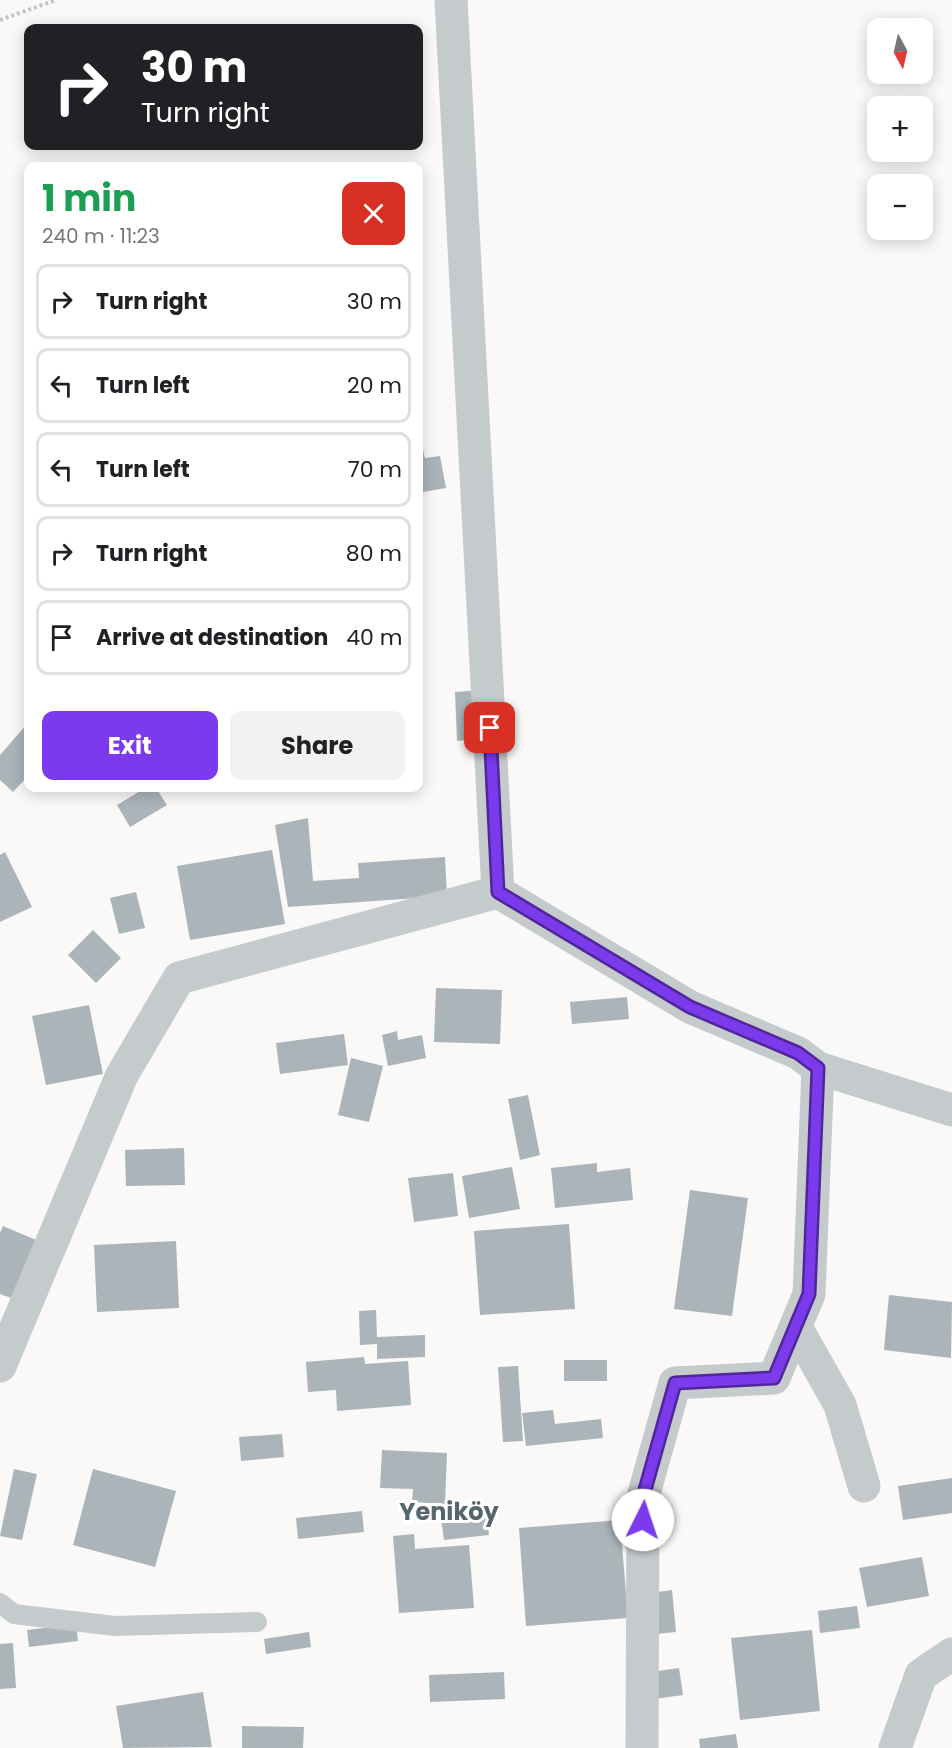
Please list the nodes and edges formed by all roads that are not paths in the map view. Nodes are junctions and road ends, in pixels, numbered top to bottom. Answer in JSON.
{"nodes":[{"id":1,"x":451,"y":0,"type":"edge"},
{"id":2,"x":498,"y":892,"type":"junction"},
{"id":3,"x":818,"y":1068,"type":"junction"},
{"id":4,"x":952,"y":1110,"type":"edge"},
{"id":5,"x":796,"y":1327,"type":"junction"},
{"id":6,"x":0,"y":1366,"type":"edge"},
{"id":7,"x":864,"y":1486,"type":"dead end"},
{"id":8,"x":0,"y":1603,"type":"edge"},
{"id":9,"x":257,"y":1622,"type":"dead end"},
{"id":10,"x":952,"y":1654,"type":"edge"},
{"id":11,"x":642,"y":1748,"type":"edge"},
{"id":12,"x":895,"y":1748,"type":"edge"}],
"edges":[{"from":1,"to":2,"type":"street"},
{"from":2,"to":3,"type":"street"},
{"from":2,"to":6,"type":"street"},
{"from":3,"to":4,"type":"street"},
{"from":3,"to":5,"type":"street"},
{"from":5,"to":7,"type":"street"},
{"from":5,"to":11,"type":"street"},
{"from":8,"to":9,"type":"lane"},
{"from":10,"to":12,"type":"street"}]}
